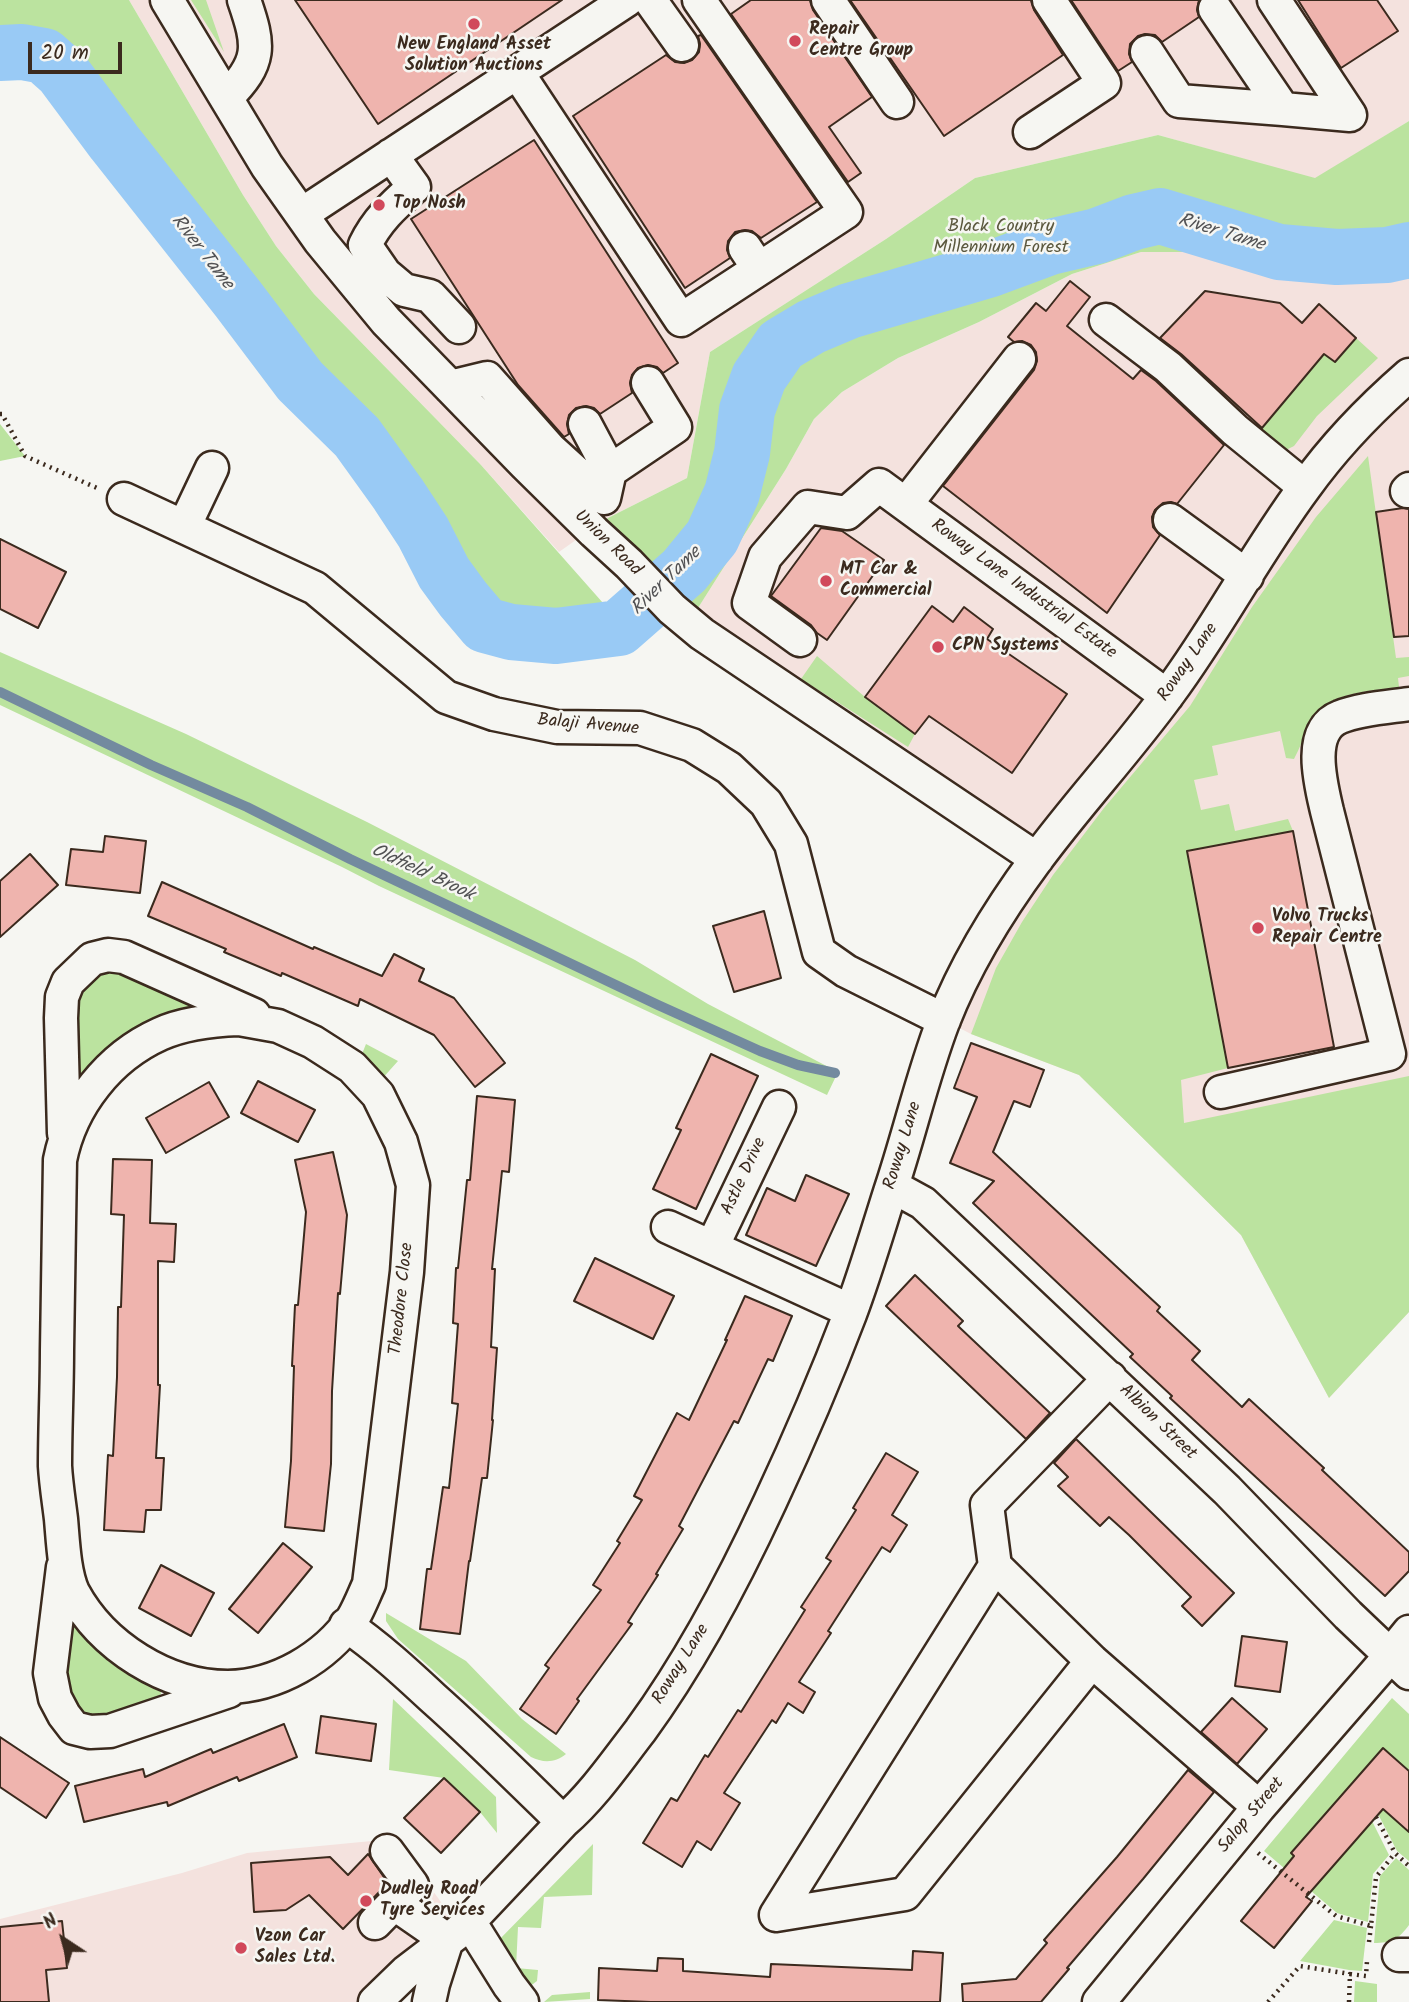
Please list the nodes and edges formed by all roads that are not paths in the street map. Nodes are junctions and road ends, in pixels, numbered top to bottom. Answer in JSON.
{"nodes":[{"id":1,"x":167,"y":0,"type":"edge"},
{"id":2,"x":244,"y":0,"type":"edge"},
{"id":3,"x":650,"y":0,"type":"edge"},
{"id":4,"x":699,"y":0,"type":"edge"},
{"id":5,"x":828,"y":0,"type":"edge"},
{"id":6,"x":1049,"y":0,"type":"edge"},
{"id":7,"x":1274,"y":0,"type":"edge"},
{"id":8,"x":609,"y":5,"type":"edge"},
{"id":9,"x":1215,"y":9,"type":"dead end"},
{"id":10,"x":682,"y":45,"type":"dead end"},
{"id":11,"x":1147,"y":52,"type":"dead end"},
{"id":12,"x":517,"y":72,"type":"junction"},
{"id":13,"x":226,"y":98,"type":"junction"},
{"id":14,"x":897,"y":102,"type":"dead end"},
{"id":15,"x":1283,"y":109,"type":"junction"},
{"id":16,"x":1030,"y":132,"type":"dead end"},
{"id":17,"x":391,"y":155,"type":"junction"},
{"id":18,"x":302,"y":214,"type":"junction"},
{"id":19,"x":1107,"y":320,"type":"dead end"},
{"id":20,"x":459,"y":327,"type":"dead end"},
{"id":21,"x":1019,"y":359,"type":"dead end"},
{"id":22,"x":1409,"y":375,"type":"edge"},
{"id":23,"x":648,"y":383,"type":"dead end"},
{"id":24,"x":450,"y":387,"type":"junction"},
{"id":25,"x":585,"y":424,"type":"dead end"},
{"id":26,"x":212,"y":468,"type":"dead end"},
{"id":27,"x":607,"y":484,"type":"junction"},
{"id":28,"x":1305,"y":487,"type":"junction"},
{"id":29,"x":124,"y":499,"type":"road end"},
{"id":30,"x":906,"y":504,"type":"junction"},
{"id":31,"x":1170,"y":520,"type":"dead end"},
{"id":32,"x":582,"y":521,"type":"junction"},
{"id":33,"x":184,"y":527,"type":"junction"},
{"id":34,"x":1247,"y":576,"type":"junction"},
{"id":35,"x":800,"y":640,"type":"dead end"},
{"id":36,"x":1167,"y":696,"type":"junction"},
{"id":37,"x":1403,"y":704,"type":"edge"},
{"id":38,"x":1037,"y":859,"type":"junction"},
{"id":39,"x":944,"y":1020,"type":"junction"},
{"id":40,"x":278,"y":1026,"type":"junction"},
{"id":41,"x":1221,"y":1092,"type":"dead end"},
{"id":42,"x":779,"y":1107,"type":"dead end"},
{"id":43,"x":65,"y":1138,"type":"junction"},
{"id":44,"x":892,"y":1186,"type":"junction"},
{"id":45,"x":667,"y":1227,"type":"dead end"},
{"id":46,"x":712,"y":1247,"type":"junction"},
{"id":47,"x":851,"y":1311,"type":"junction"},
{"id":48,"x":1110,"y":1378,"type":"junction"},
{"id":49,"x":64,"y":1556,"type":"junction"},
{"id":50,"x":996,"y":1566,"type":"junction"},
{"id":51,"x":346,"y":1625,"type":"junction"},
{"id":52,"x":1403,"y":1653,"type":"edge"},
{"id":53,"x":1092,"y":1661,"type":"junction"},
{"id":54,"x":254,"y":1683,"type":"junction"},
{"id":55,"x":1259,"y":1807,"type":"junction"},
{"id":56,"x":563,"y":1822,"type":"junction"},
{"id":57,"x":387,"y":1851,"type":"dead end"},
{"id":58,"x":458,"y":1931,"type":"junction"},
{"id":59,"x":375,"y":2002,"type":"edge"},
{"id":60,"x":429,"y":2002,"type":"edge"},
{"id":61,"x":522,"y":2002,"type":"edge"},
{"id":62,"x":1098,"y":2002,"type":"edge"}],
"edges":[{"from":1,"to":13,"type":"street","name":"Union Road"},
{"from":2,"to":13,"type":"street"},
{"from":3,"to":10,"type":"street"},
{"from":4,"to":12,"type":"street"},
{"from":5,"to":14,"type":"street"},
{"from":6,"to":16,"type":"street"},
{"from":7,"to":15,"type":"street"},
{"from":8,"to":12,"type":"street"},
{"from":9,"to":15,"type":"street"},
{"from":11,"to":15,"type":"street"},
{"from":12,"to":17,"type":"street"},
{"from":13,"to":18,"type":"street","name":"Union Road"},
{"from":17,"to":18,"type":"street"},
{"from":17,"to":20,"type":"street"},
{"from":18,"to":24,"type":"street","name":"Union Road"},
{"from":19,"to":28,"type":"street"},
{"from":21,"to":30,"type":"street"},
{"from":22,"to":28,"type":"street","name":"Roway Lane"},
{"from":23,"to":27,"type":"street"},
{"from":24,"to":27,"type":"street"},
{"from":24,"to":32,"type":"street","name":"Union Road"},
{"from":25,"to":27,"type":"street"},
{"from":26,"to":33,"type":"street"},
{"from":27,"to":32,"type":"street"},
{"from":28,"to":34,"type":"street","name":"Roway Lane"},
{"from":29,"to":33,"type":"street","name":"Balaji Avenue"},
{"from":30,"to":35,"type":"street","name":"Roway Lane Industrial Estate"},
{"from":30,"to":36,"type":"street","name":"Roway Lane Industrial Estate"},
{"from":31,"to":34,"type":"street"},
{"from":32,"to":38,"type":"street","name":"Union Road"},
{"from":33,"to":39,"type":"street","name":"Balaji Avenue"},
{"from":34,"to":36,"type":"street","name":"Roway Lane"},
{"from":36,"to":38,"type":"street","name":"Roway Lane"},
{"from":37,"to":41,"type":"street"},
{"from":38,"to":39,"type":"street","name":"Roway Lane"},
{"from":39,"to":44,"type":"street","name":"Roway Lane"},
{"from":40,"to":43,"type":"street","name":"Theodore Close"},
{"from":40,"to":43,"type":"street","name":"Theodore Close"},
{"from":40,"to":51,"type":"street","name":"Theodore Close"},
{"from":42,"to":46,"type":"street","name":"Astle Drive"},
{"from":43,"to":49,"type":"street","name":"Theodore Close"},
{"from":44,"to":47,"type":"street","name":"Roway Lane"},
{"from":44,"to":48,"type":"street","name":"Albion Street"},
{"from":45,"to":46,"type":"street"},
{"from":46,"to":47,"type":"street"},
{"from":47,"to":56,"type":"street","name":"Roway Lane"},
{"from":48,"to":50,"type":"street"},
{"from":48,"to":52,"type":"street","name":"Albion Street"},
{"from":49,"to":54,"type":"street","name":"Theodore Close"},
{"from":49,"to":54,"type":"street","name":"Theodore Close"},
{"from":50,"to":53,"type":"street"},
{"from":50,"to":53,"type":"street"},
{"from":51,"to":54,"type":"street","name":"Theodore Close"},
{"from":51,"to":56,"type":"street"},
{"from":52,"to":55,"type":"street","name":"Salop Street"},
{"from":53,"to":55,"type":"street"},
{"from":55,"to":62,"type":"street","name":"Salop Street"},
{"from":56,"to":58,"type":"street","name":"Roway Lane"},
{"from":57,"to":58,"type":"street"},
{"from":58,"to":59,"type":"street","name":"Roway Lane"},
{"from":58,"to":60,"type":"street","name":"Roway Lane"},
{"from":58,"to":61,"type":"street"}]}
